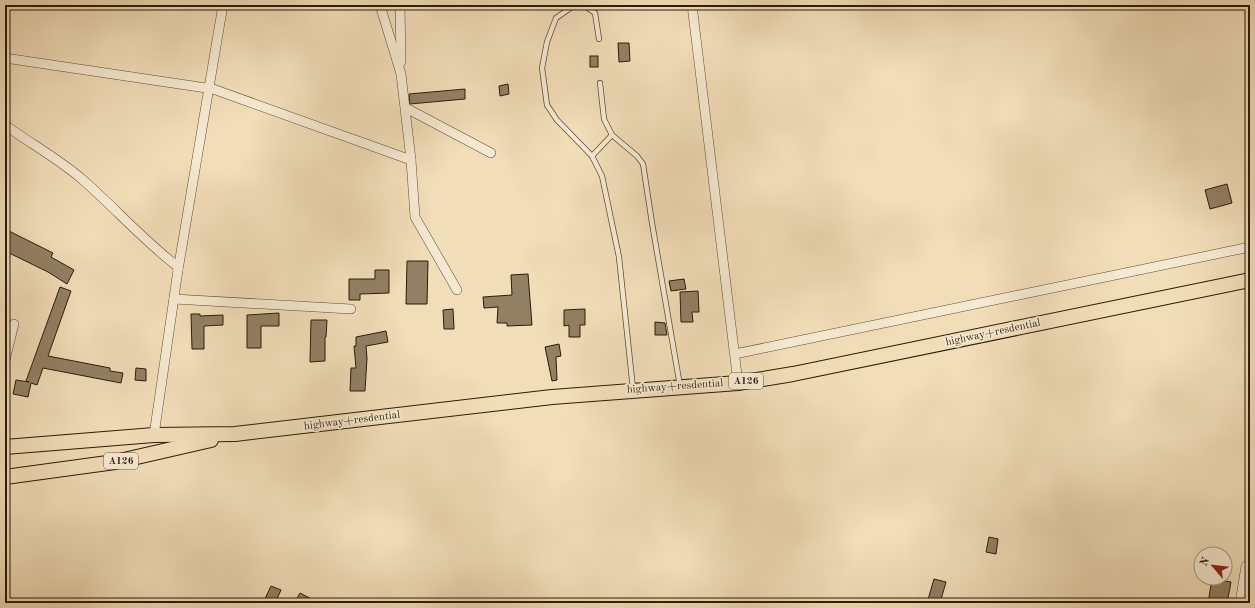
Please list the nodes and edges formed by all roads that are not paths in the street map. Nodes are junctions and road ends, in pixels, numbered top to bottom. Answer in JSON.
{"nodes":[{"id":1,"x":223,"y":5,"type":"edge"},
{"id":2,"x":380,"y":5,"type":"edge"},
{"id":3,"x":400,"y":5,"type":"edge"},
{"id":4,"x":692,"y":5,"type":"edge"},
{"id":5,"x":599,"y":39,"type":"dead end"},
{"id":6,"x":5,"y":58,"type":"edge"},
{"id":7,"x":401,"y":74,"type":"junction"},
{"id":8,"x":600,"y":83,"type":"dead end"},
{"id":9,"x":209,"y":89,"type":"junction"},
{"id":10,"x":406,"y":108,"type":"junction"},
{"id":11,"x":5,"y":126,"type":"edge"},
{"id":12,"x":612,"y":135,"type":"junction"},
{"id":13,"x":491,"y":153,"type":"dead end"},
{"id":14,"x":592,"y":156,"type":"junction"},
{"id":15,"x":411,"y":160,"type":"junction"},
{"id":16,"x":1250,"y":247,"type":"edge"},
{"id":17,"x":178,"y":270,"type":"junction"},
{"id":18,"x":1250,"y":280,"type":"edge"},
{"id":19,"x":457,"y":290,"type":"dead end"},
{"id":20,"x":174,"y":298,"type":"junction"},
{"id":21,"x":351,"y":309,"type":"dead end"},
{"id":22,"x":14,"y":324,"type":"dead end"},
{"id":23,"x":735,"y":354,"type":"junction"},
{"id":24,"x":5,"y":360,"type":"edge"},
{"id":25,"x":738,"y":383,"type":"junction"},
{"id":26,"x":681,"y":388,"type":"junction"},
{"id":27,"x":633,"y":390,"type":"junction"},
{"id":28,"x":235,"y":434,"type":"junction"},
{"id":29,"x":154,"y":435,"type":"junction"},
{"id":30,"x":5,"y":448,"type":"edge"},
{"id":31,"x":5,"y":477,"type":"edge"},
{"id":32,"x":1250,"y":567,"type":"edge"},
{"id":33,"x":1240,"y":603,"type":"edge"}],
"edges":[{"from":1,"to":9,"type":"street"},
{"from":2,"to":7,"type":"street"},
{"from":3,"to":7,"type":"street"},
{"from":4,"to":23,"type":"street"},
{"from":5,"to":14,"type":"lane"},
{"from":6,"to":9,"type":"street"},
{"from":7,"to":10,"type":"street"},
{"from":8,"to":12,"type":"lane"},
{"from":9,"to":15,"type":"street"},
{"from":9,"to":17,"type":"street"},
{"from":10,"to":13,"type":"street"},
{"from":10,"to":15,"type":"street"},
{"from":11,"to":17,"type":"street"},
{"from":12,"to":14,"type":"lane"},
{"from":12,"to":26,"type":"lane"},
{"from":14,"to":27,"type":"lane"},
{"from":15,"to":19,"type":"street"},
{"from":16,"to":23,"type":"street"},
{"from":17,"to":20,"type":"street"},
{"from":18,"to":25,"type":"highway","name":"highway+resdential","number":"A126"},
{"from":20,"to":21,"type":"street"},
{"from":20,"to":29,"type":"street"},
{"from":22,"to":24,"type":"street"},
{"from":23,"to":25,"type":"street"},
{"from":25,"to":26,"type":"highway","name":"highway+resdential","number":"A126"},
{"from":26,"to":27,"type":"highway","name":"highway+resdential","number":"A126"},
{"from":27,"to":28,"type":"highway","name":"highway+resdential","number":"A126"},
{"from":28,"to":29,"type":"highway","number":"A126"},
{"from":28,"to":31,"type":"highway","number":"A126"},
{"from":29,"to":30,"type":"highway","number":"A126"},
{"from":32,"to":33,"type":"street"}]}
